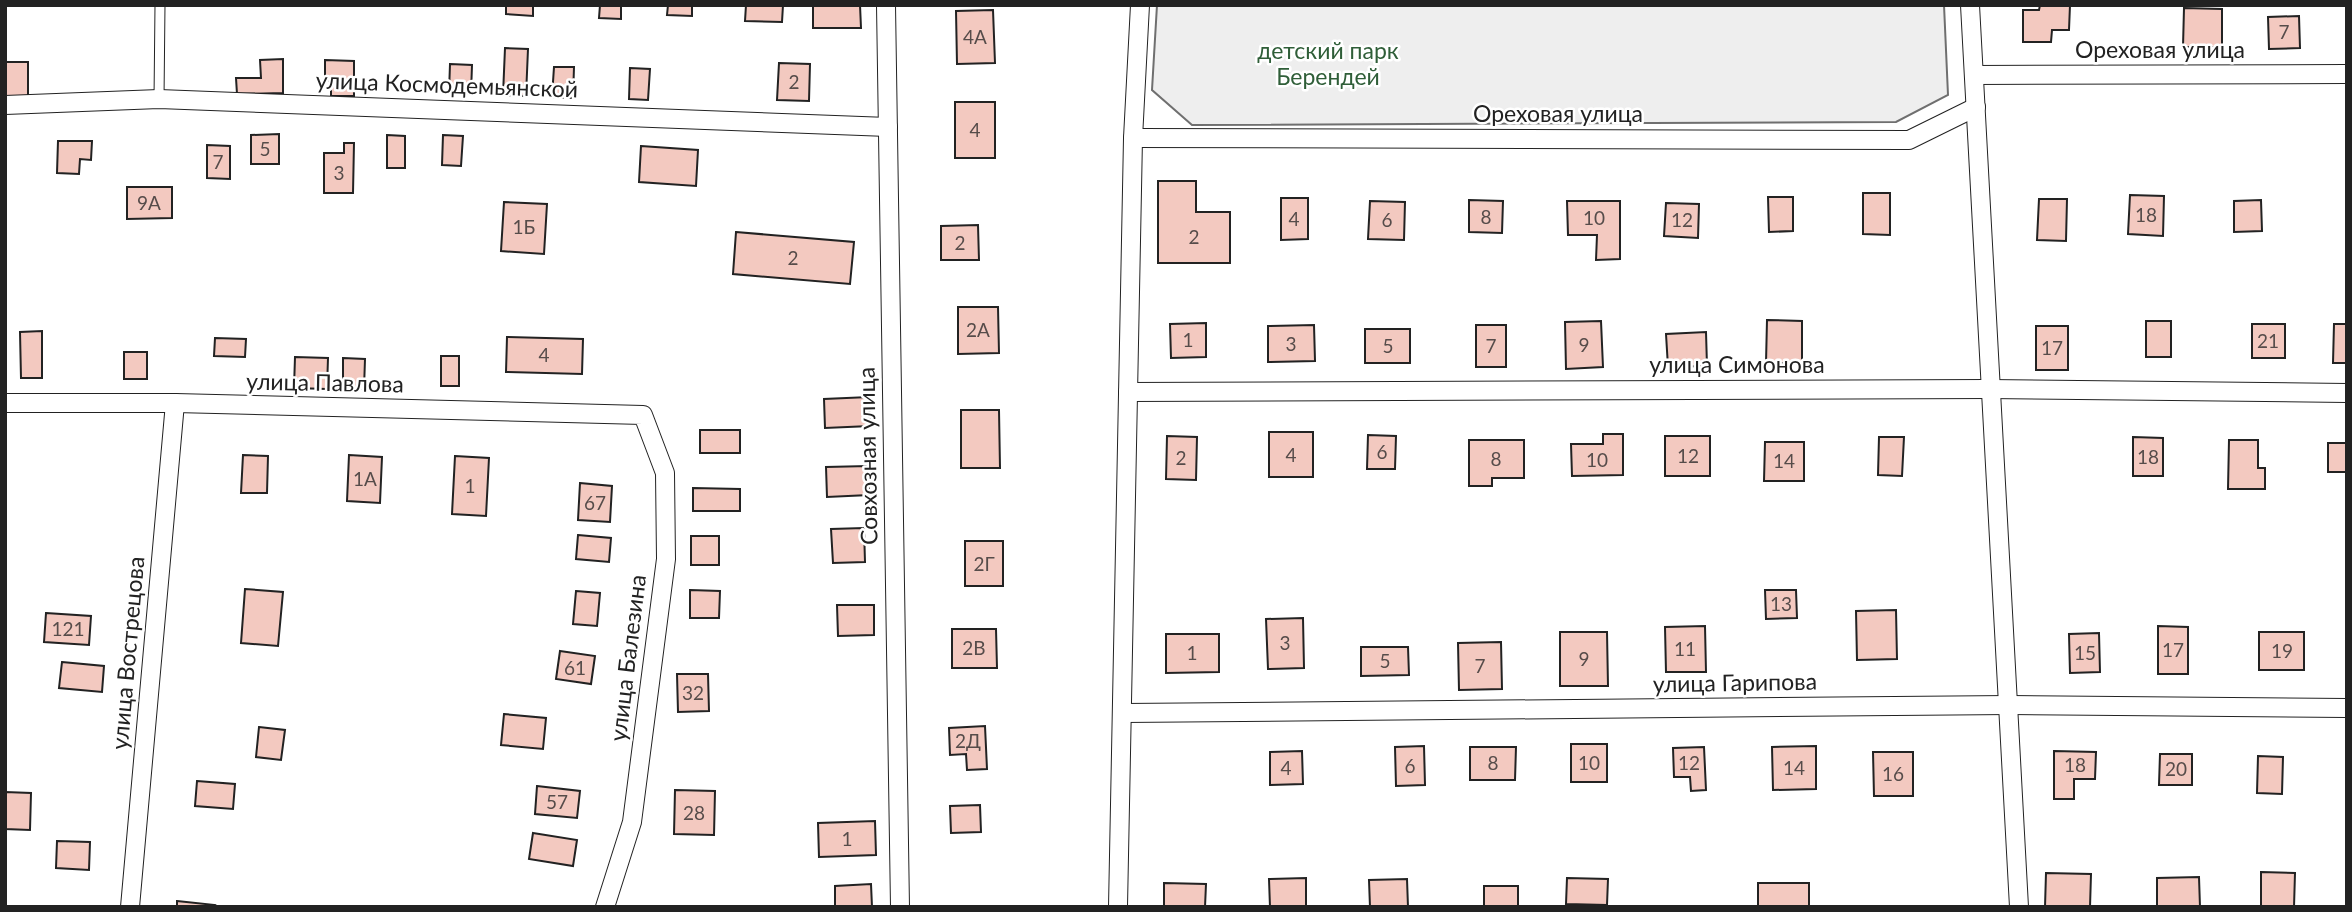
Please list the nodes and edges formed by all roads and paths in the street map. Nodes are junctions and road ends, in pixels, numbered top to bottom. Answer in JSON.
{"nodes":[{"id":1,"x":160,"y":5,"type":"edge"},
{"id":2,"x":886,"y":5,"type":"edge"},
{"id":3,"x":1140,"y":5,"type":"edge"},
{"id":4,"x":1970,"y":5,"type":"edge"},
{"id":5,"x":2347,"y":74,"type":"edge"},
{"id":6,"x":1974,"y":75,"type":"junction"},
{"id":7,"x":159,"y":99,"type":"junction"},
{"id":8,"x":5,"y":105,"type":"edge"},
{"id":9,"x":1976,"y":107,"type":"junction"},
{"id":10,"x":888,"y":127,"type":"junction"},
{"id":11,"x":1133,"y":138,"type":"junction"},
{"id":12,"x":1989,"y":389,"type":"junction"},
{"id":13,"x":1128,"y":392,"type":"junction"},
{"id":14,"x":2347,"y":393,"type":"edge"},
{"id":15,"x":5,"y":402,"type":"edge"},
{"id":16,"x":174,"y":403,"type":"junction"},
{"id":17,"x":643,"y":415,"type":"joint"},
{"id":18,"x":2010,"y":705,"type":"junction"},
{"id":19,"x":2347,"y":708,"type":"edge"},
{"id":20,"x":1124,"y":713,"type":"junction"},
{"id":21,"x":130,"y":907,"type":"edge"},
{"id":22,"x":605,"y":907,"type":"edge"},
{"id":23,"x":900,"y":907,"type":"edge"},
{"id":24,"x":1118,"y":907,"type":"edge"},
{"id":25,"x":2019,"y":907,"type":"edge"}],
"edges":[{"from":1,"to":7,"type":"lane"},
{"from":2,"to":10,"type":"street","name":"Совхозная улица"},
{"from":3,"to":11,"type":"street"},
{"from":4,"to":6,"type":"street"},
{"from":5,"to":6,"type":"street","name":"Ореховая улица"},
{"from":6,"to":9,"type":"street"},
{"from":7,"to":8,"type":"street","name":"улица Космодемьянской"},
{"from":7,"to":10,"type":"street","name":"улица Космодемьянской"},
{"from":9,"to":11,"type":"street","name":"Ореховая улица"},
{"from":9,"to":12,"type":"street"},
{"from":10,"to":23,"type":"street","name":"Совхозная улица"},
{"from":11,"to":13,"type":"street"},
{"from":12,"to":13,"type":"street","name":"улица Симонова"},
{"from":12,"to":14,"type":"street","name":"улица Симонова"},
{"from":12,"to":18,"type":"street"},
{"from":13,"to":20,"type":"street"},
{"from":15,"to":16,"type":"street","name":"улица Павлова"},
{"from":16,"to":17,"type":"street","name":"улица Павлова"},
{"from":16,"to":21,"type":"street","name":"улица Вострецова"},
{"from":17,"to":22,"type":"street","name":"улица Балезина"},
{"from":18,"to":19,"type":"street","name":"улица Гарипова"},
{"from":18,"to":20,"type":"street","name":"улица Гарипова"},
{"from":18,"to":25,"type":"street"},
{"from":20,"to":24,"type":"street"}]}
